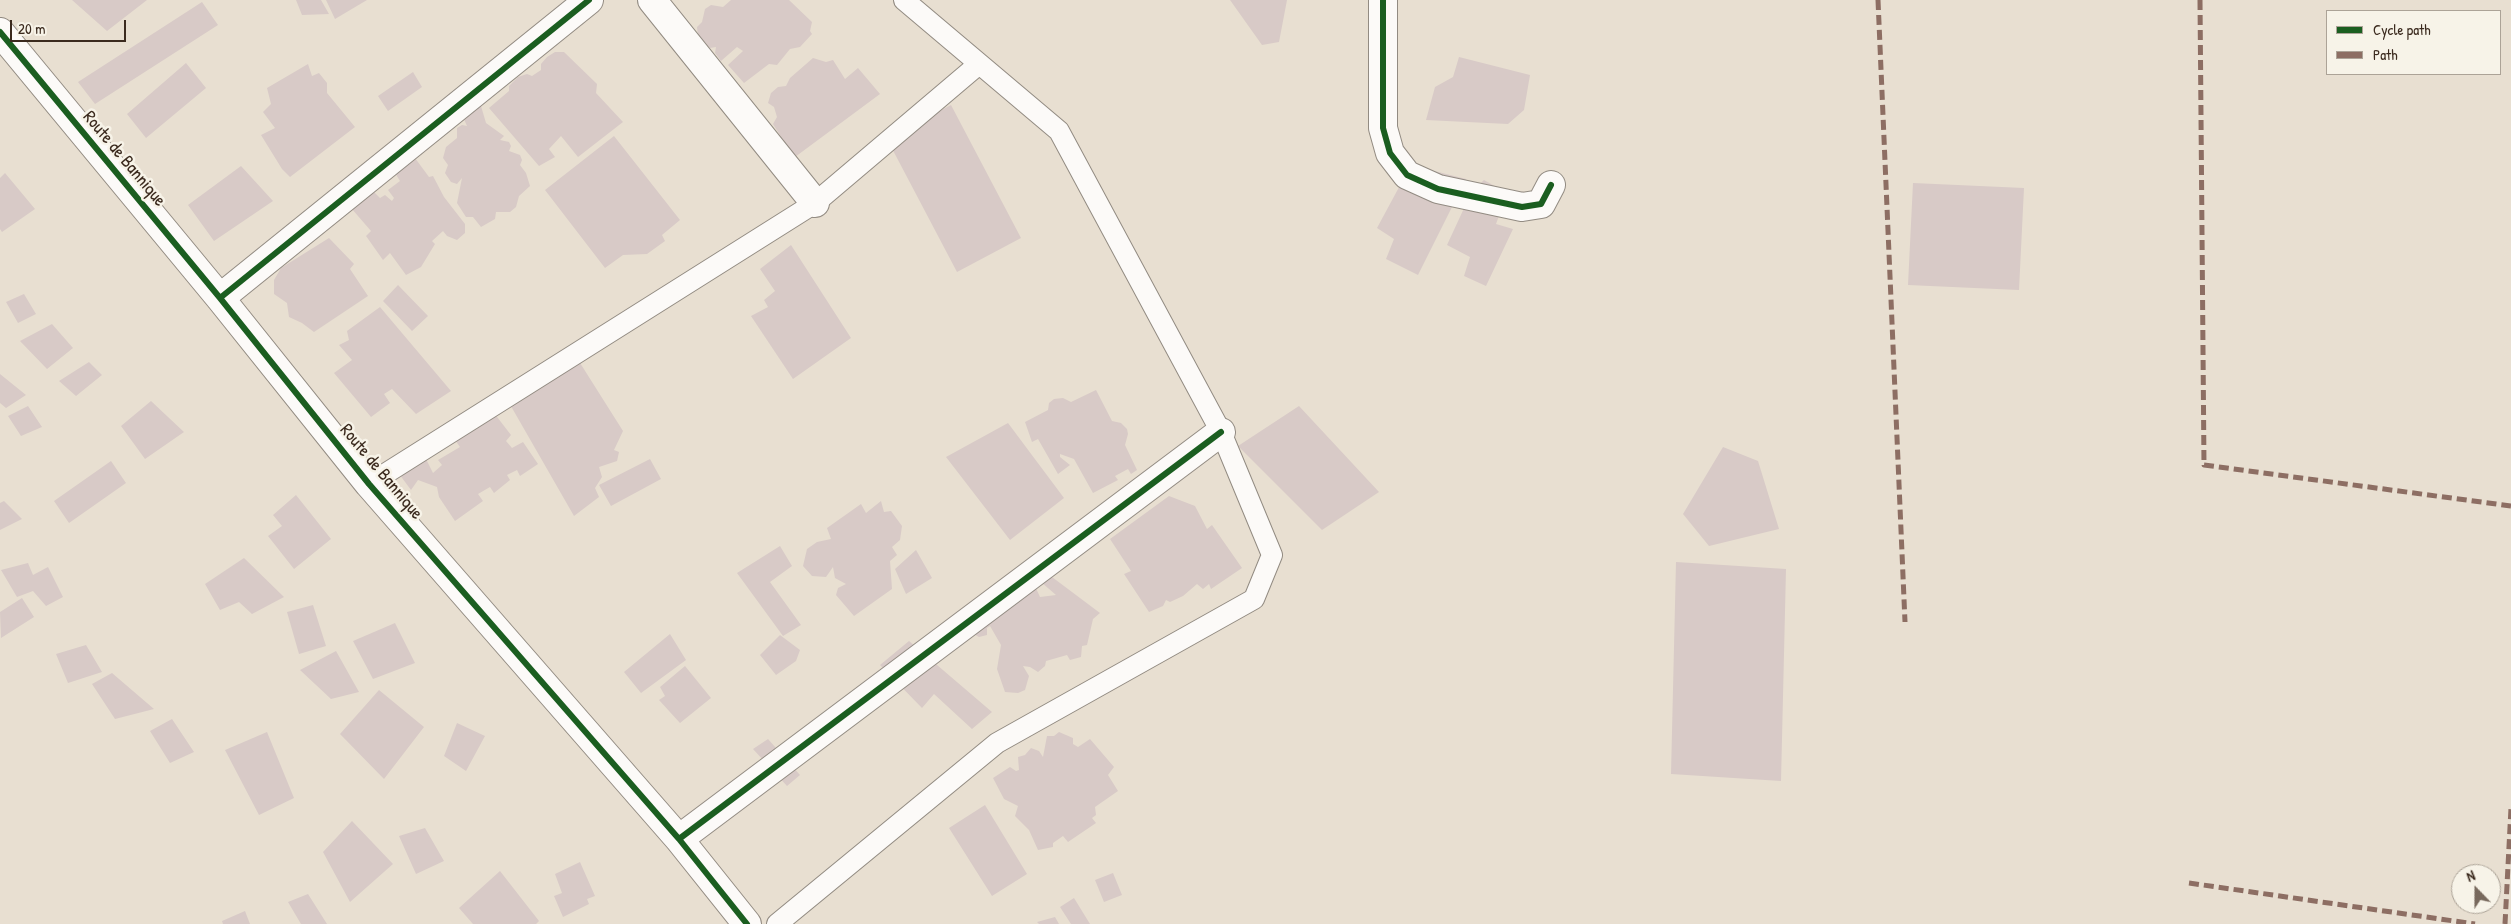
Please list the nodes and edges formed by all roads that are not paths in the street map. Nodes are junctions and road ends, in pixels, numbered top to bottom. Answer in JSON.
{"nodes":[{"id":1,"x":589,"y":0,"type":"edge"},
{"id":2,"x":652,"y":0,"type":"edge"},
{"id":3,"x":904,"y":0,"type":"edge"},
{"id":4,"x":1383,"y":0,"type":"edge"},
{"id":5,"x":0,"y":32,"type":"edge"},
{"id":6,"x":979,"y":64,"type":"junction"},
{"id":7,"x":1551,"y":185,"type":"dead end"},
{"id":8,"x":815,"y":202,"type":"junction"},
{"id":9,"x":220,"y":298,"type":"junction"},
{"id":10,"x":1221,"y":432,"type":"junction"},
{"id":11,"x":369,"y":484,"type":"junction"},
{"id":12,"x":679,"y":839,"type":"junction"},
{"id":13,"x":746,"y":924,"type":"edge"},
{"id":14,"x":777,"y":924,"type":"edge"}],
"edges":[{"from":1,"to":9,"type":"street"},
{"from":2,"to":8,"type":"street"},
{"from":3,"to":6,"type":"lane"},
{"from":4,"to":7,"type":"street"},
{"from":5,"to":9,"type":"street","name":"Route de Bannique"},
{"from":6,"to":8,"type":"lane"},
{"from":6,"to":10,"type":"lane"},
{"from":8,"to":11,"type":"lane"},
{"from":9,"to":11,"type":"street","name":"Route de Bannique"},
{"from":10,"to":12,"type":"street"},
{"from":10,"to":14,"type":"lane"},
{"from":11,"to":12,"type":"street","name":"Route de Bannique"},
{"from":12,"to":13,"type":"street","name":"Route de Bannique"}]}
